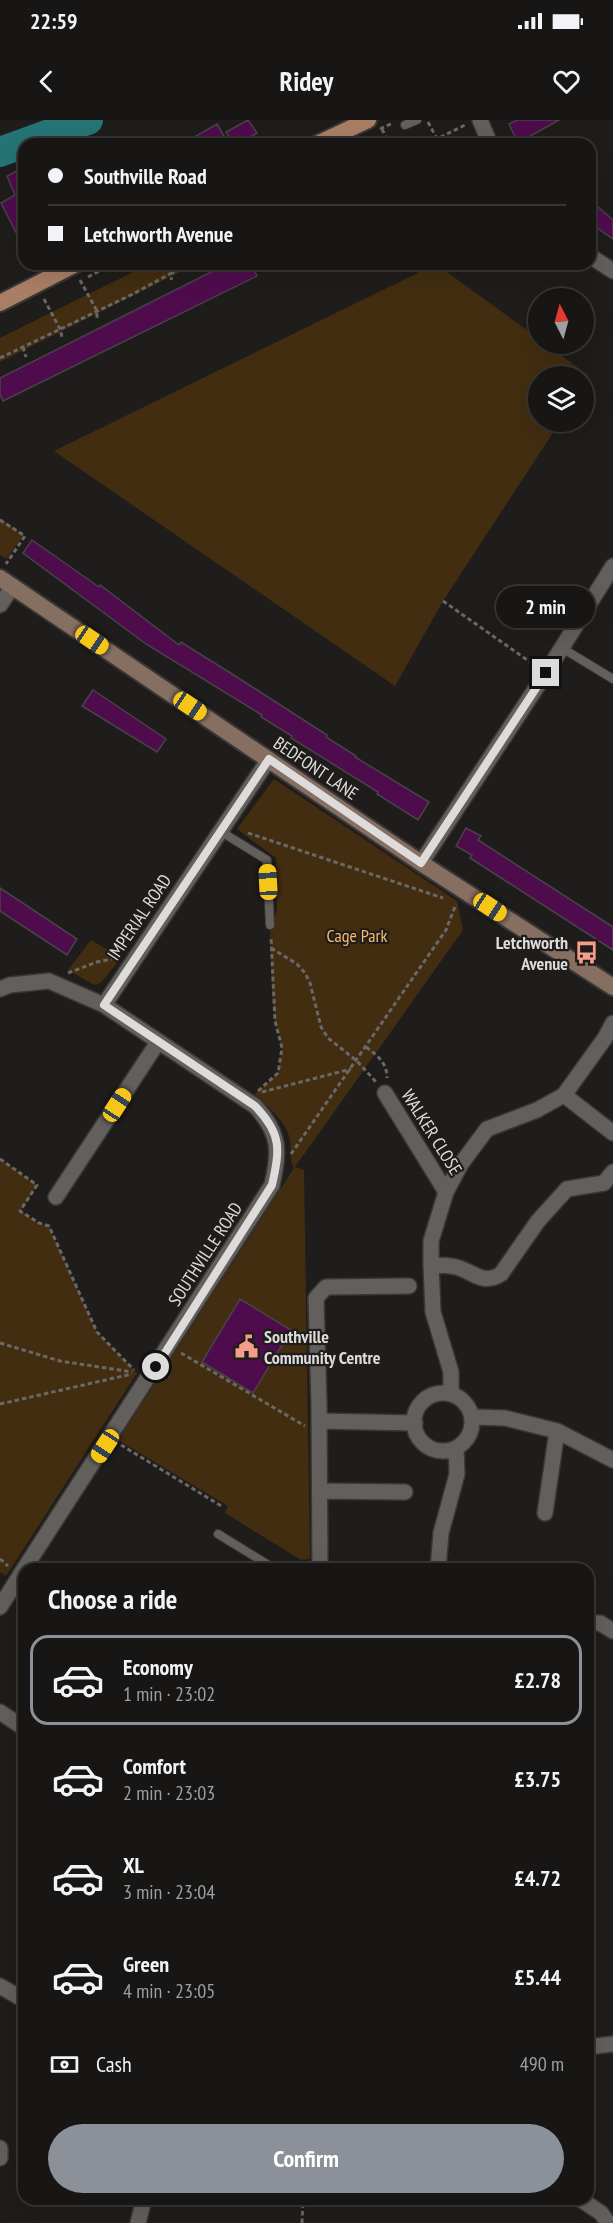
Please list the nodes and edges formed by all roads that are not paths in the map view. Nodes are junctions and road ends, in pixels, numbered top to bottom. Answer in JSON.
{"nodes":[{"id":1,"x":417,"y":120,"type":"edge"},
{"id":2,"x":473,"y":122,"type":"edge"},
{"id":3,"x":375,"y":124,"type":"edge"},
{"id":4,"x":405,"y":125,"type":"dead end"},
{"id":5,"x":334,"y":138,"type":"edge"},
{"id":6,"x":485,"y":138,"type":"edge"},
{"id":7,"x":596,"y":260,"type":"edge"},
{"id":8,"x":613,"y":271,"type":"edge"},
{"id":9,"x":78,"y":272,"type":"edge"},
{"id":10,"x":0,"y":303,"type":"edge"},
{"id":11,"x":613,"y":566,"type":"edge"},
{"id":12,"x":6,"y":576,"type":"edge"},
{"id":13,"x":0,"y":605,"type":"edge"},
{"id":14,"x":562,"y":648,"type":"junction"},
{"id":15,"x":613,"y":679,"type":"edge"},
{"id":16,"x":269,"y":759,"type":"junction"},
{"id":17,"x":220,"y":831,"type":"junction"},
{"id":18,"x":421,"y":863,"type":"junction"},
{"id":19,"x":270,"y":925,"type":"road end"},
{"id":20,"x":613,"y":987,"type":"edge"},
{"id":21,"x":0,"y":988,"type":"edge"},
{"id":22,"x":104,"y":1005,"type":"junction"},
{"id":23,"x":613,"y":1023,"type":"edge"},
{"id":24,"x":158,"y":1042,"type":"junction"},
{"id":25,"x":380,"y":1087,"type":"road end"},
{"id":26,"x":564,"y":1095,"type":"junction"},
{"id":27,"x":613,"y":1133,"type":"edge"},
{"id":28,"x":613,"y":1172,"type":"edge"},
{"id":29,"x":446,"y":1192,"type":"junction"},
{"id":30,"x":56,"y":1197,"type":"dead end"},
{"id":31,"x":431,"y":1265,"type":"junction"},
{"id":32,"x":409,"y":1286,"type":"dead end"},
{"id":33,"x":451,"y":1394,"type":"junction"},
{"id":34,"x":472,"y":1417,"type":"junction"},
{"id":35,"x":415,"y":1423,"type":"junction"},
{"id":36,"x":319,"y":1425,"type":"junction"},
{"id":37,"x":557,"y":1431,"type":"junction"},
{"id":38,"x":456,"y":1448,"type":"junction"},
{"id":39,"x":613,"y":1460,"type":"edge"},
{"id":40,"x":320,"y":1491,"type":"junction"},
{"id":41,"x":405,"y":1492,"type":"dead end"},
{"id":42,"x":545,"y":1513,"type":"dead end"},
{"id":43,"x":218,"y":1534,"type":"dead end"},
{"id":44,"x":24,"y":1563,"type":"edge"},
{"id":45,"x":265,"y":1563,"type":"edge"},
{"id":46,"x":320,"y":1563,"type":"edge"},
{"id":47,"x":438,"y":1563,"type":"edge"},
{"id":48,"x":18,"y":1573,"type":"edge"},
{"id":49,"x":0,"y":1607,"type":"edge"},
{"id":50,"x":594,"y":1623,"type":"edge"},
{"id":51,"x":613,"y":1631,"type":"edge"},
{"id":52,"x":0,"y":1712,"type":"edge"},
{"id":53,"x":18,"y":1724,"type":"edge"},
{"id":54,"x":0,"y":1986,"type":"edge"},
{"id":55,"x":18,"y":1996,"type":"edge"},
{"id":56,"x":613,"y":2044,"type":"edge"},
{"id":57,"x":594,"y":2046,"type":"edge"},
{"id":58,"x":0,"y":2148,"type":"edge"},
{"id":59,"x":0,"y":2158,"type":"edge"},
{"id":60,"x":142,"y":2205,"type":"edge"},
{"id":61,"x":589,"y":2205,"type":"edge"},
{"id":62,"x":138,"y":2223,"type":"edge"},
{"id":63,"x":608,"y":2223,"type":"edge"}],
"edges":[{"from":1,"to":4,"type":"lane"},
{"from":2,"to":6,"type":"street"},
{"from":3,"to":5,"type":"main road"},
{"from":7,"to":8,"type":"street"},
{"from":9,"to":10,"type":"main road"},
{"from":11,"to":14,"type":"street"},
{"from":12,"to":13,"type":"street"},
{"from":12,"to":16,"type":"main road","name":"BEDFONT LANE"},
{"from":14,"to":15,"type":"lane"},
{"from":14,"to":18,"type":"street"},
{"from":16,"to":17,"type":"street","name":"IMPERIAL ROAD"},
{"from":16,"to":18,"type":"main road","name":"BEDFONT LANE"},
{"from":17,"to":19,"type":"lane"},
{"from":17,"to":22,"type":"street","name":"IMPERIAL ROAD"},
{"from":18,"to":20,"type":"main road","name":"BEDFONT LANE"},
{"from":21,"to":22,"type":"street"},
{"from":22,"to":24,"type":"street","name":"SOUTHVILLE ROAD"},
{"from":23,"to":26,"type":"street"},
{"from":24,"to":30,"type":"street"},
{"from":24,"to":44,"type":"street","name":"SOUTHVILLE ROAD"},
{"from":25,"to":29,"type":"street","name":"WALKER CLOSE"},
{"from":26,"to":27,"type":"street"},
{"from":26,"to":29,"type":"street"},
{"from":28,"to":31,"type":"street"},
{"from":29,"to":31,"type":"street"},
{"from":31,"to":33,"type":"street"},
{"from":32,"to":36,"type":"street"},
{"from":33,"to":34,"type":"street"},
{"from":33,"to":35,"type":"street"},
{"from":34,"to":37,"type":"street"},
{"from":34,"to":38,"type":"street"},
{"from":35,"to":36,"type":"street"},
{"from":35,"to":38,"type":"street"},
{"from":36,"to":40,"type":"street"},
{"from":37,"to":39,"type":"street"},
{"from":37,"to":42,"type":"street"},
{"from":38,"to":47,"type":"street"},
{"from":40,"to":41,"type":"street"},
{"from":40,"to":46,"type":"street"},
{"from":43,"to":45,"type":"lane"},
{"from":48,"to":49,"type":"street","name":"SOUTHVILLE ROAD"},
{"from":50,"to":51,"type":"street"},
{"from":52,"to":53,"type":"street"},
{"from":54,"to":55,"type":"street"},
{"from":56,"to":57,"type":"street"},
{"from":58,"to":59,"type":"street"},
{"from":60,"to":62,"type":"street"},
{"from":61,"to":63,"type":"street"}]}
